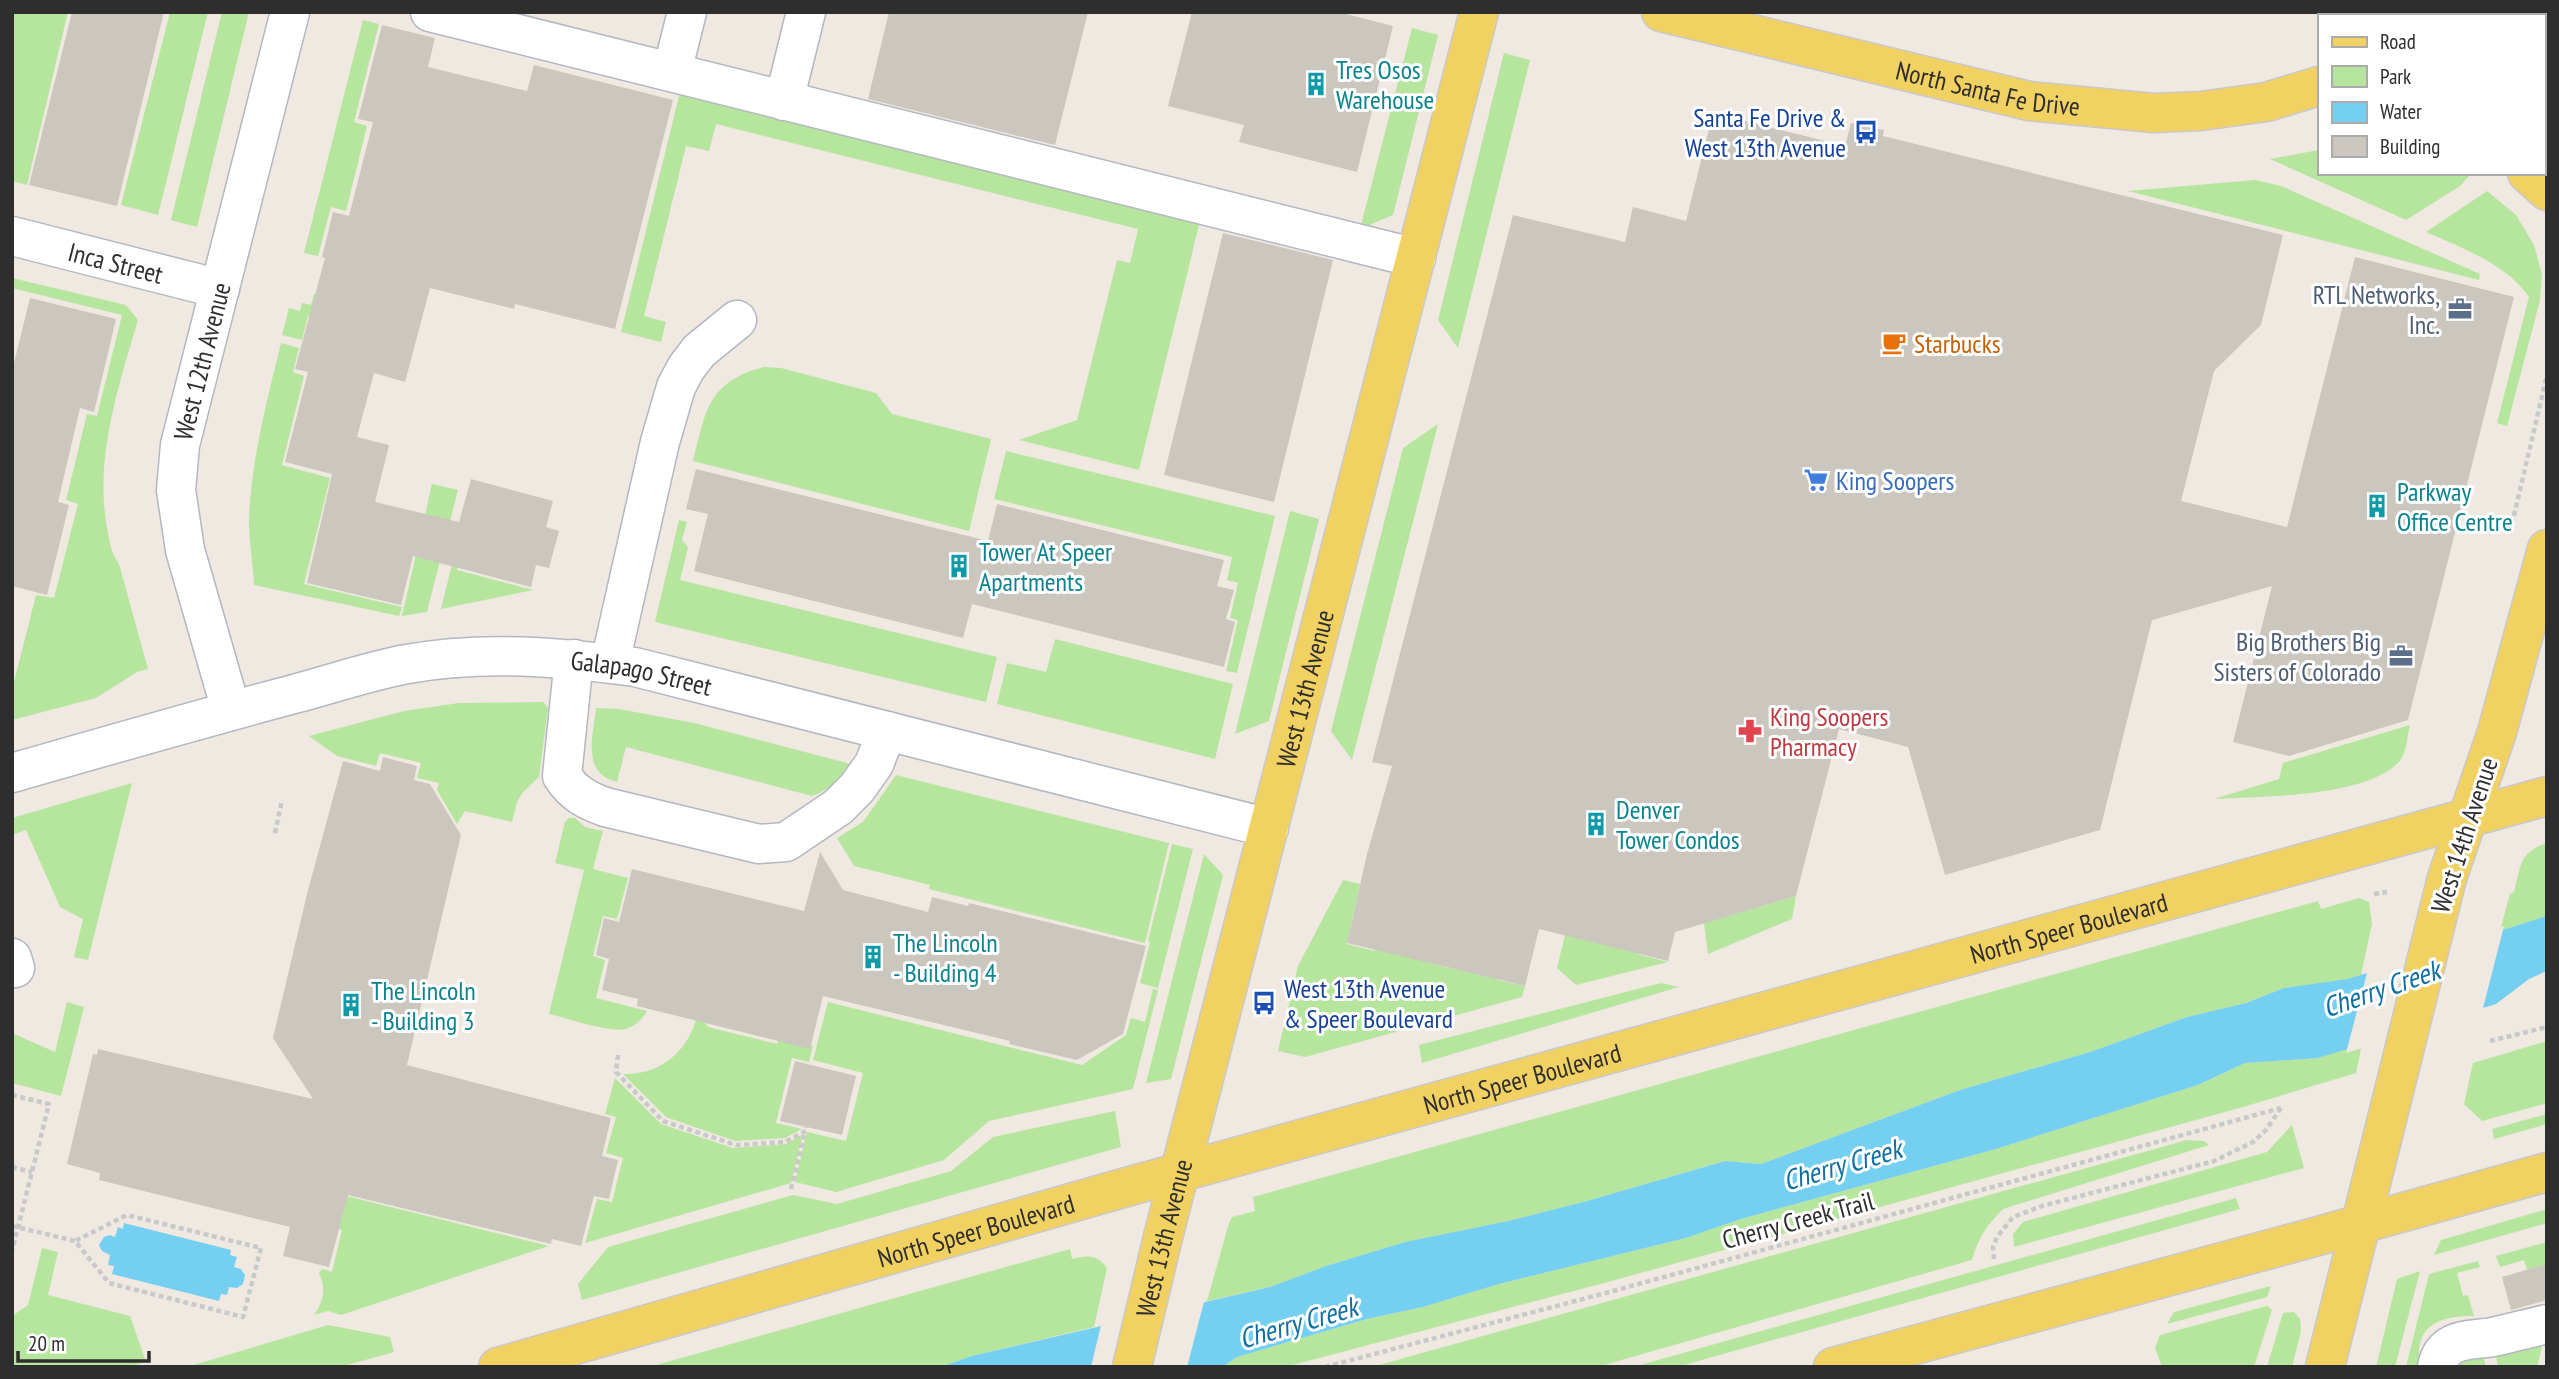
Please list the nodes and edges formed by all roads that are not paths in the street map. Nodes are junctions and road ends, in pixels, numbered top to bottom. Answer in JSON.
{"nodes":[{"id":1,"x":290,"y":12,"type":"edge"},
{"id":2,"x":430,"y":12,"type":"edge"},
{"id":3,"x":687,"y":12,"type":"edge"},
{"id":4,"x":806,"y":12,"type":"edge"},
{"id":5,"x":1479,"y":12,"type":"edge"},
{"id":6,"x":1661,"y":12,"type":"edge"},
{"id":7,"x":672,"y":72,"type":"junction"},
{"id":8,"x":2318,"y":86,"type":"edge"},
{"id":9,"x":2318,"y":99,"type":"edge"},
{"id":10,"x":784,"y":100,"type":"junction"},
{"id":11,"x":2266,"y":102,"type":"junction"},
{"id":12,"x":2529,"y":175,"type":"edge"},
{"id":13,"x":2547,"y":191,"type":"edge"},
{"id":14,"x":12,"y":236,"type":"edge"},
{"id":15,"x":1416,"y":258,"type":"junction"},
{"id":16,"x":220,"y":289,"type":"junction"},
{"id":17,"x":737,"y":320,"type":"dead end"},
{"id":18,"x":2547,"y":549,"type":"edge"},
{"id":19,"x":592,"y":661,"type":"junction"},
{"id":20,"x":231,"y":710,"type":"junction"},
{"id":21,"x":887,"y":731,"type":"junction"},
{"id":22,"x":12,"y":773,"type":"edge"},
{"id":23,"x":2547,"y":796,"type":"edge"},
{"id":24,"x":2467,"y":820,"type":"junction"},
{"id":25,"x":1269,"y":828,"type":"junction"},
{"id":26,"x":2547,"y":1172,"type":"edge"},
{"id":27,"x":1180,"y":1173,"type":"junction"},
{"id":28,"x":2361,"y":1224,"type":"junction"},
{"id":29,"x":2547,"y":1324,"type":"edge"},
{"id":30,"x":1851,"y":1362,"type":"edge"},
{"id":31,"x":498,"y":1367,"type":"edge"},
{"id":32,"x":1132,"y":1367,"type":"edge"},
{"id":33,"x":1911,"y":1367,"type":"edge"},
{"id":34,"x":2325,"y":1367,"type":"edge"},
{"id":35,"x":2437,"y":1367,"type":"edge"}],
"edges":[{"from":1,"to":16,"type":"street","name":"West 12th Avenue"},
{"from":2,"to":7,"type":"street"},
{"from":3,"to":7,"type":"street"},
{"from":4,"to":10,"type":"street"},
{"from":5,"to":15,"type":"main road","name":"West 13th Avenue"},
{"from":6,"to":11,"type":"main road","name":"North Santa Fe Drive"},
{"from":7,"to":10,"type":"street"},
{"from":8,"to":11,"type":"main road","name":"North Santa Fe Drive"},
{"from":9,"to":11,"type":"main road"},
{"from":10,"to":15,"type":"street"},
{"from":12,"to":13,"type":"main road"},
{"from":14,"to":16,"type":"street","name":"Inca Street"},
{"from":15,"to":25,"type":"main road","name":"West 13th Avenue"},
{"from":16,"to":20,"type":"street","name":"West 12th Avenue"},
{"from":17,"to":19,"type":"street"},
{"from":18,"to":24,"type":"main road","name":"West 14th Avenue"},
{"from":19,"to":20,"type":"street","name":"Galapago Street"},
{"from":19,"to":21,"type":"street","name":"Galapago Street"},
{"from":19,"to":21,"type":"street"},
{"from":20,"to":22,"type":"street","name":"Galapago Street"},
{"from":21,"to":25,"type":"street","name":"Galapago Street"},
{"from":23,"to":24,"type":"main road","name":"North Speer Boulevard"},
{"from":24,"to":27,"type":"main road","name":"North Speer Boulevard"},
{"from":24,"to":28,"type":"main road","name":"West 14th Avenue","bridge":true},
{"from":25,"to":27,"type":"main road","name":"West 13th Avenue"},
{"from":26,"to":28,"type":"main road"},
{"from":27,"to":31,"type":"main road","name":"North Speer Boulevard"},
{"from":27,"to":32,"type":"main road","name":"West 13th Avenue"},
{"from":28,"to":30,"type":"main road"},
{"from":28,"to":34,"type":"main road","name":"West 14th Avenue"},
{"from":29,"to":35,"type":"street"},
{"from":30,"to":33,"type":"street"}]}
